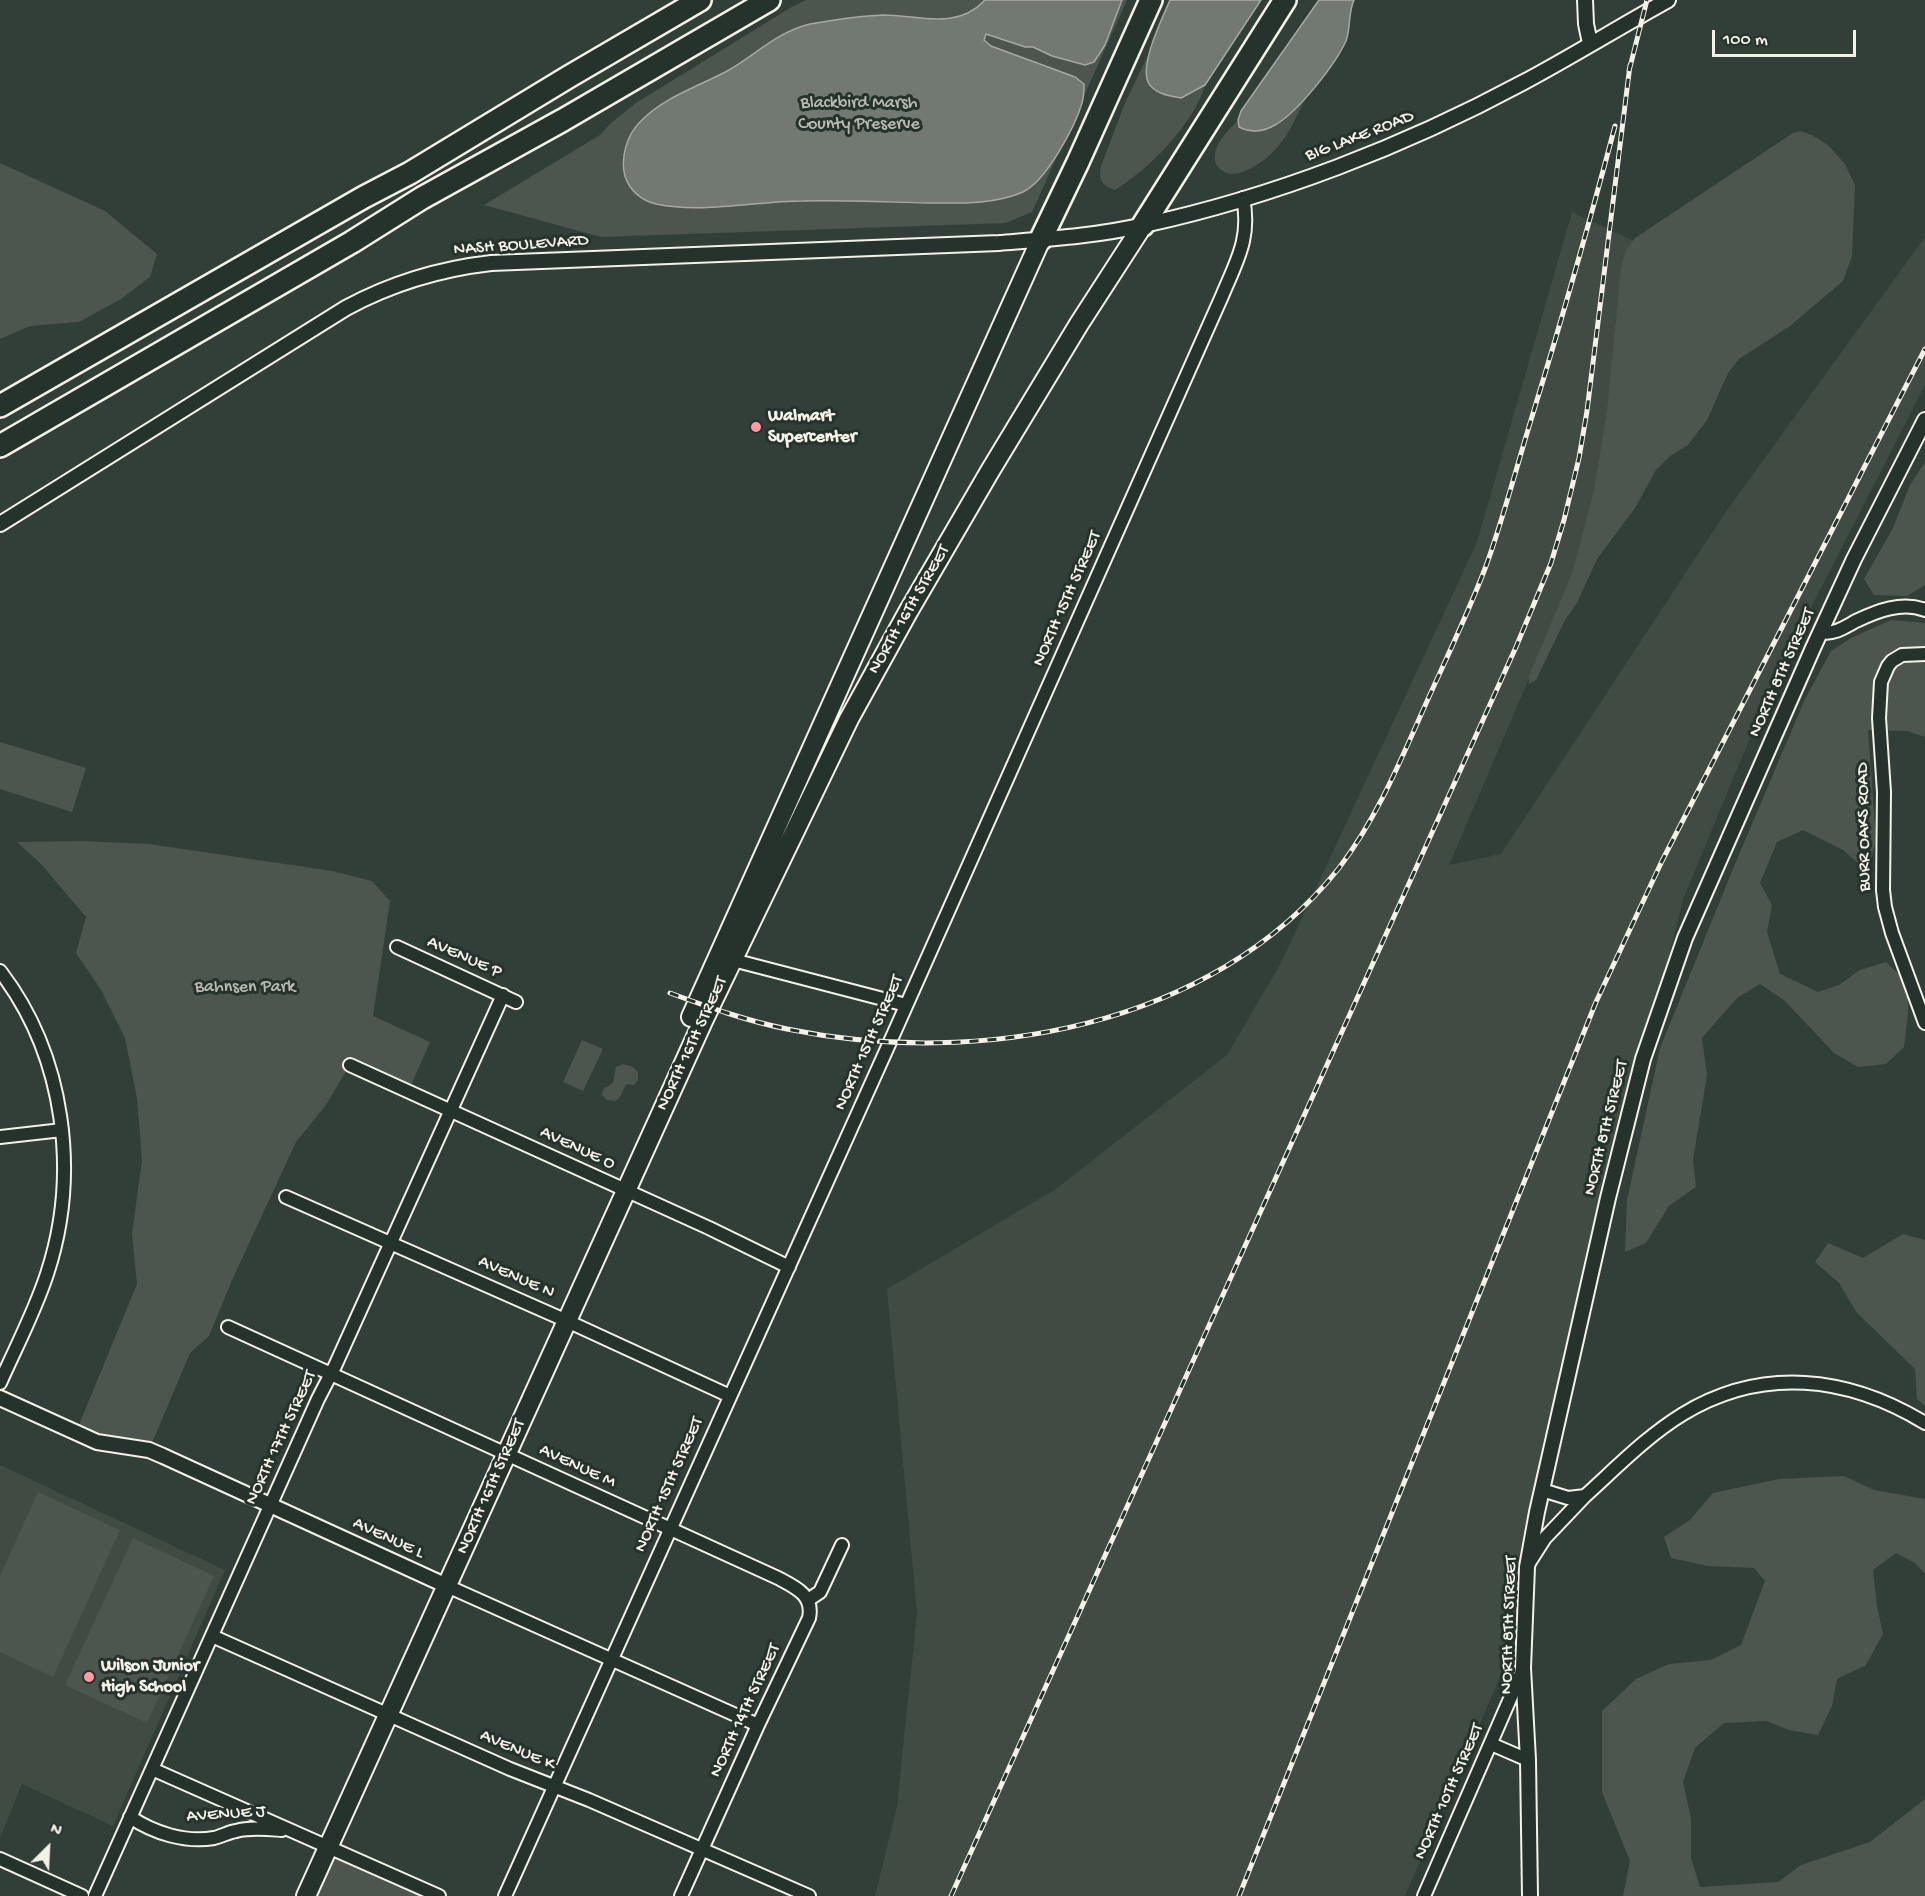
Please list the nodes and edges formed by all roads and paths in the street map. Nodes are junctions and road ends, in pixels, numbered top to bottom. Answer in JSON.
{"nodes":[{"id":1,"x":700,"y":0,"type":"edge"},
{"id":2,"x":769,"y":0,"type":"edge"},
{"id":3,"x":1150,"y":0,"type":"edge"},
{"id":4,"x":1285,"y":0,"type":"edge"},
{"id":5,"x":1585,"y":0,"type":"edge"},
{"id":6,"x":1668,"y":0,"type":"edge"},
{"id":7,"x":1590,"y":43,"type":"junction"},
{"id":8,"x":1243,"y":198,"type":"junction"},
{"id":9,"x":1143,"y":225,"type":"junction"},
{"id":10,"x":1041,"y":239,"type":"junction"},
{"id":11,"x":0,"y":406,"type":"edge"},
{"id":12,"x":1925,"y":420,"type":"edge"},
{"id":13,"x":0,"y":446,"type":"edge"},
{"id":14,"x":0,"y":524,"type":"edge"},
{"id":15,"x":1925,"y":610,"type":"edge"},
{"id":16,"x":1821,"y":632,"type":"junction"},
{"id":17,"x":1925,"y":654,"type":"edge"},
{"id":18,"x":397,"y":947,"type":"dead end"},
{"id":19,"x":733,"y":960,"type":"junction"},
{"id":20,"x":0,"y":971,"type":"edge"},
{"id":21,"x":5,"y":990,"type":"edge"},
{"id":22,"x":503,"y":995,"type":"junction"},
{"id":23,"x":516,"y":1002,"type":"dead end"},
{"id":24,"x":906,"y":1005,"type":"junction"},
{"id":25,"x":1925,"y":1023,"type":"edge"},
{"id":26,"x":350,"y":1065,"type":"dead end"},
{"id":27,"x":450,"y":1111,"type":"junction"},
{"id":28,"x":62,"y":1130,"type":"junction"},
{"id":29,"x":0,"y":1137,"type":"edge"},
{"id":30,"x":620,"y":1188,"type":"junction"},
{"id":31,"x":286,"y":1197,"type":"dead end"},
{"id":32,"x":391,"y":1242,"type":"junction"},
{"id":33,"x":789,"y":1267,"type":"junction"},
{"id":34,"x":561,"y":1318,"type":"junction"},
{"id":35,"x":228,"y":1327,"type":"dead end"},
{"id":36,"x":332,"y":1374,"type":"junction"},
{"id":37,"x":0,"y":1383,"type":"edge"},
{"id":38,"x":730,"y":1396,"type":"junction"},
{"id":39,"x":0,"y":1398,"type":"edge"},
{"id":40,"x":1925,"y":1423,"type":"edge"},
{"id":41,"x":501,"y":1452,"type":"junction"},
{"id":42,"x":1542,"y":1490,"type":"junction"},
{"id":43,"x":1585,"y":1496,"type":"junction"},
{"id":44,"x":271,"y":1506,"type":"junction"},
{"id":45,"x":670,"y":1529,"type":"junction"},
{"id":46,"x":842,"y":1545,"type":"dead end"},
{"id":47,"x":1527,"y":1567,"type":"junction"},
{"id":48,"x":441,"y":1584,"type":"junction"},
{"id":49,"x":808,"y":1600,"type":"junction"},
{"id":50,"x":212,"y":1636,"type":"junction"},
{"id":51,"x":610,"y":1660,"type":"junction"},
{"id":52,"x":1523,"y":1668,"type":"junction"},
{"id":53,"x":383,"y":1713,"type":"junction"},
{"id":54,"x":758,"y":1725,"type":"junction"},
{"id":55,"x":1491,"y":1744,"type":"junction"},
{"id":56,"x":1528,"y":1760,"type":"junction"},
{"id":57,"x":152,"y":1769,"type":"junction"},
{"id":58,"x":555,"y":1786,"type":"junction"},
{"id":59,"x":130,"y":1817,"type":"junction"},
{"id":60,"x":292,"y":1832,"type":"junction"},
{"id":61,"x":323,"y":1845,"type":"junction"},
{"id":62,"x":702,"y":1849,"type":"junction"},
{"id":63,"x":0,"y":1859,"type":"edge"},
{"id":64,"x":82,"y":1896,"type":"edge"},
{"id":65,"x":95,"y":1896,"type":"edge"},
{"id":66,"x":293,"y":1896,"type":"edge"},
{"id":67,"x":306,"y":1896,"type":"edge"},
{"id":68,"x":439,"y":1896,"type":"edge"},
{"id":69,"x":505,"y":1896,"type":"edge"},
{"id":70,"x":681,"y":1896,"type":"edge"},
{"id":71,"x":810,"y":1896,"type":"edge"},
{"id":72,"x":1424,"y":1896,"type":"edge"},
{"id":73,"x":1530,"y":1896,"type":"edge"}],
"edges":[{"from":1,"to":11,"type":"highway"},
{"from":2,"to":13,"type":"highway"},
{"from":3,"to":10,"type":"highway"},
{"from":4,"to":9,"type":"highway"},
{"from":5,"to":7,"type":"street"},
{"from":6,"to":7,"type":"street","name":"BIG LAKE ROAD"},
{"from":7,"to":8,"type":"street","name":"BIG LAKE ROAD"},
{"from":8,"to":9,"type":"street","name":"BIG LAKE ROAD"},
{"from":8,"to":24,"type":"street","name":"NORTH 15TH STREET"},
{"from":9,"to":10,"type":"street","name":"BIG LAKE ROAD"},
{"from":9,"to":19,"type":"main road","name":"NORTH 16TH STREET"},
{"from":10,"to":14,"type":"street","name":"NASH BOULEVARD"},
{"from":10,"to":30,"type":"main road","name":"NORTH 16TH STREET"},
{"from":12,"to":16,"type":"street","name":"NORTH 8TH STREET"},
{"from":15,"to":16,"type":"street"},
{"from":16,"to":42,"type":"street","name":"NORTH 8TH STREET"},
{"from":17,"to":25,"type":"street","name":"BURR OAKS ROAD"},
{"from":18,"to":22,"type":"street","name":"AVENUE P"},
{"from":19,"to":24,"type":"street"},
{"from":19,"to":30,"type":"main road","name":"NORTH 16TH STREET"},
{"from":20,"to":21,"type":"street"},
{"from":21,"to":28,"type":"street"},
{"from":22,"to":23,"type":"street","name":"AVENUE P"},
{"from":22,"to":27,"type":"street","name":"NORTH 17TH STREET"},
{"from":24,"to":33,"type":"street","name":"NORTH 15TH STREET"},
{"from":26,"to":27,"type":"street","name":"AVENUE O"},
{"from":27,"to":30,"type":"street","name":"AVENUE O"},
{"from":27,"to":32,"type":"street","name":"NORTH 17TH STREET"},
{"from":28,"to":29,"type":"street"},
{"from":28,"to":37,"type":"street"},
{"from":30,"to":33,"type":"street","name":"AVENUE O"},
{"from":30,"to":34,"type":"main road","name":"NORTH 16TH STREET"},
{"from":31,"to":32,"type":"street","name":"AVENUE N"},
{"from":32,"to":34,"type":"street","name":"AVENUE N"},
{"from":32,"to":36,"type":"street","name":"NORTH 17TH STREET"},
{"from":33,"to":38,"type":"street","name":"NORTH 15TH STREET"},
{"from":34,"to":38,"type":"street","name":"AVENUE N"},
{"from":34,"to":41,"type":"main road","name":"NORTH 16TH STREET"},
{"from":35,"to":36,"type":"street","name":"AVENUE M"},
{"from":36,"to":41,"type":"street","name":"AVENUE M"},
{"from":36,"to":44,"type":"street","name":"NORTH 17TH STREET"},
{"from":38,"to":45,"type":"street","name":"NORTH 15TH STREET"},
{"from":39,"to":44,"type":"street","name":"AVENUE L"},
{"from":40,"to":43,"type":"street"},
{"from":41,"to":45,"type":"street","name":"AVENUE M"},
{"from":41,"to":48,"type":"main road","name":"NORTH 16TH STREET"},
{"from":42,"to":43,"type":"street"},
{"from":42,"to":47,"type":"street","name":"NORTH 8TH STREET"},
{"from":43,"to":47,"type":"street"},
{"from":44,"to":48,"type":"street","name":"AVENUE L"},
{"from":44,"to":50,"type":"street","name":"NORTH 17TH STREET"},
{"from":45,"to":49,"type":"street","name":"AVENUE M"},
{"from":45,"to":51,"type":"street","name":"NORTH 15TH STREET"},
{"from":46,"to":49,"type":"street"},
{"from":47,"to":52,"type":"street","name":"NORTH 8TH STREET"},
{"from":48,"to":51,"type":"street","name":"AVENUE L"},
{"from":48,"to":53,"type":"main road","name":"NORTH 16TH STREET"},
{"from":49,"to":54,"type":"street","name":"NORTH 14TH STREET"},
{"from":50,"to":53,"type":"street","name":"AVENUE K"},
{"from":50,"to":57,"type":"street","name":"NORTH 17TH STREET"},
{"from":51,"to":54,"type":"street","name":"AVENUE L"},
{"from":51,"to":58,"type":"street","name":"NORTH 15TH STREET"},
{"from":52,"to":55,"type":"street","name":"NORTH 10TH STREET"},
{"from":52,"to":56,"type":"street","name":"NORTH 8TH STREET"},
{"from":53,"to":58,"type":"street","name":"AVENUE K"},
{"from":53,"to":61,"type":"main road","name":"NORTH 16TH STREET"},
{"from":54,"to":62,"type":"street","name":"NORTH 14TH STREET"},
{"from":55,"to":56,"type":"street"},
{"from":55,"to":72,"type":"street","name":"NORTH 10TH STREET"},
{"from":56,"to":73,"type":"street","name":"NORTH 8TH STREET"},
{"from":57,"to":59,"type":"street","name":"NORTH 17TH STREET"},
{"from":57,"to":60,"type":"street","name":"AVENUE J"},
{"from":58,"to":62,"type":"street","name":"AVENUE K"},
{"from":58,"to":69,"type":"street","name":"NORTH 15TH STREET"},
{"from":59,"to":60,"type":"street","name":"AVENUE J"},
{"from":59,"to":65,"type":"street","name":"NORTH 17TH STREET"},
{"from":60,"to":61,"type":"street","name":"AVENUE J"},
{"from":61,"to":66,"type":"main road","name":"NORTH 16TH STREET"},
{"from":61,"to":67,"type":"main road","name":"NORTH 16TH STREET"},
{"from":61,"to":68,"type":"street","name":"AVENUE J"},
{"from":62,"to":70,"type":"street","name":"NORTH 14TH STREET"},
{"from":62,"to":71,"type":"street","name":"AVENUE K"},
{"from":63,"to":64,"type":"street"}]}
